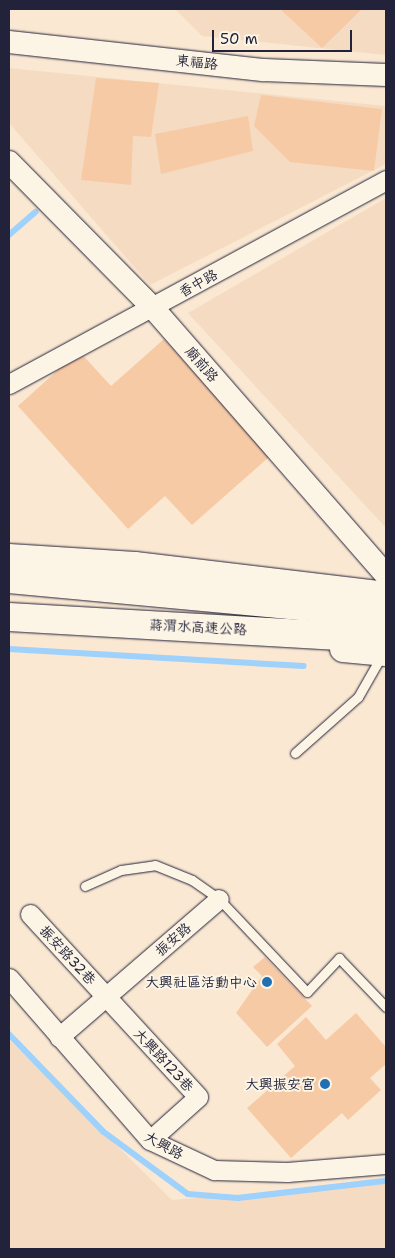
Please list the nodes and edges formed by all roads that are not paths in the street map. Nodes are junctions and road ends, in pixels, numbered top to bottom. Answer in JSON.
{"nodes":[{"id":1,"x":9,"y":42,"type":"edge"},
{"id":2,"x":386,"y":75,"type":"edge"},
{"id":3,"x":9,"y":162,"type":"edge"},
{"id":4,"x":386,"y":180,"type":"edge"},
{"id":5,"x":153,"y":308,"type":"junction"},
{"id":6,"x":9,"y":384,"type":"edge"},
{"id":7,"x":10,"y":572,"type":"edge"},
{"id":8,"x":386,"y":575,"type":"edge"},
{"id":9,"x":386,"y":595,"type":"edge"},
{"id":10,"x":386,"y":614,"type":"edge"},
{"id":11,"x":9,"y":617,"type":"edge"},
{"id":12,"x":9,"y":623,"type":"edge"},
{"id":13,"x":385,"y":648,"type":"edge"},
{"id":14,"x":295,"y":753,"type":"dead end"},
{"id":15,"x":85,"y":886,"type":"dead end"},
{"id":16,"x":219,"y":899,"type":"junction"},
{"id":17,"x":30,"y":914,"type":"dead end"},
{"id":18,"x":9,"y":978,"type":"edge"},
{"id":19,"x":106,"y":996,"type":"junction"},
{"id":20,"x":386,"y":1007,"type":"edge"},
{"id":21,"x":59,"y":1037,"type":"junction"},
{"id":22,"x":150,"y":1140,"type":"junction"},
{"id":23,"x":386,"y":1164,"type":"edge"}],
"edges":[{"from":1,"to":2,"type":"street","name":"東福路"},
{"from":3,"to":5,"type":"street","name":"廟前路"},
{"from":4,"to":5,"type":"street","name":"香中路"},
{"from":5,"to":6,"type":"street","name":"香中路"},
{"from":5,"to":8,"type":"street","name":"廟前路"},
{"from":7,"to":9,"type":"main road"},
{"from":7,"to":10,"type":"highway","name":"蔣渭水高速公路"},
{"from":11,"to":13,"type":"highway","name":"蔣渭水高速公路"},
{"from":12,"to":13,"type":"main road"},
{"from":13,"to":14,"type":"lane"},
{"from":15,"to":16,"type":"lane"},
{"from":16,"to":19,"type":"street","name":"振安路"},
{"from":16,"to":20,"type":"lane"},
{"from":17,"to":19,"type":"street","name":"振安路32巷"},
{"from":18,"to":21,"type":"street","name":"大興路"},
{"from":19,"to":21,"type":"street","name":"振安路"},
{"from":19,"to":22,"type":"street","name":"大興路123巷"},
{"from":21,"to":22,"type":"street","name":"大興路"},
{"from":22,"to":23,"type":"street","name":"大興路"}]}
